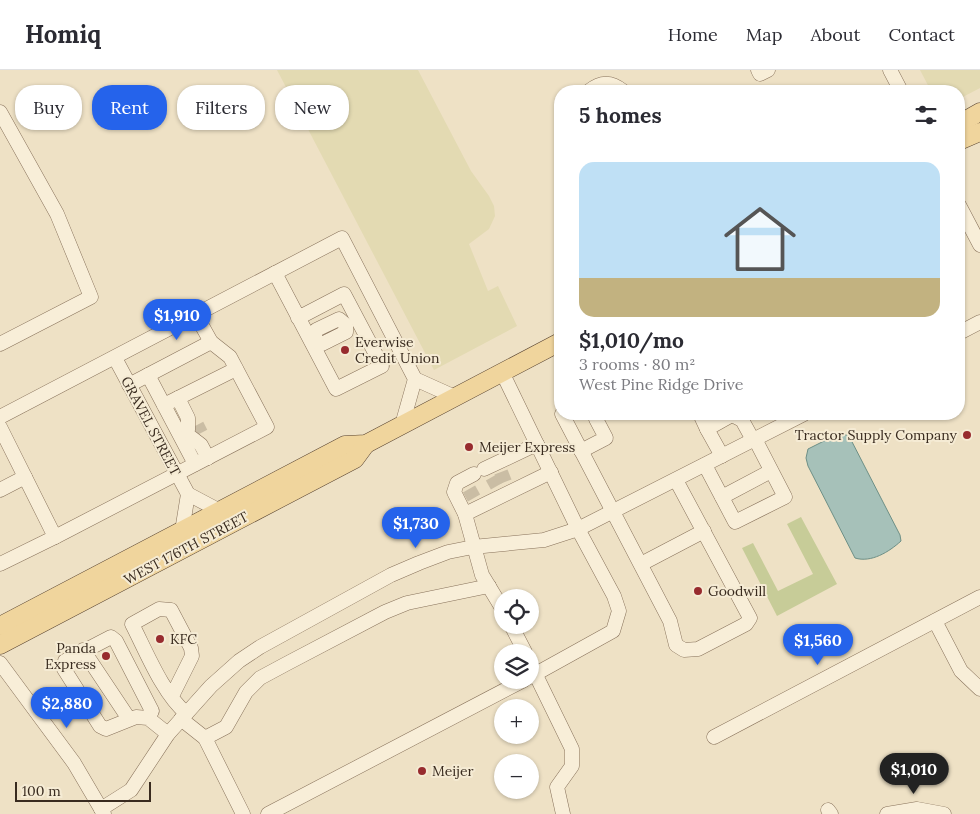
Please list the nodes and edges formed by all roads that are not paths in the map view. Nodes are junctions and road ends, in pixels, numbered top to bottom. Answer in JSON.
{"nodes":[{"id":1,"x":758,"y":70,"type":"edge"},
{"id":2,"x":768,"y":70,"type":"edge"},
{"id":3,"x":890,"y":70,"type":"edge"},
{"id":4,"x":601,"y":85,"type":"edge"},
{"id":5,"x":616,"y":85,"type":"edge"},
{"id":6,"x":898,"y":85,"type":"edge"},
{"id":7,"x":0,"y":112,"type":"edge"},
{"id":8,"x":980,"y":112,"type":"edge"},
{"id":9,"x":965,"y":121,"type":"edge"},
{"id":10,"x":980,"y":132,"type":"edge"},
{"id":11,"x":965,"y":138,"type":"edge"},
{"id":12,"x":965,"y":216,"type":"edge"},
{"id":13,"x":980,"y":245,"type":"edge"},
{"id":14,"x":275,"y":274,"type":"junction"},
{"id":15,"x":196,"y":315,"type":"junction"},
{"id":16,"x":298,"y":318,"type":"junction"},
{"id":17,"x":352,"y":322,"type":"junction"},
{"id":18,"x":980,"y":322,"type":"edge"},
{"id":19,"x":965,"y":327,"type":"edge"},
{"id":20,"x":313,"y":341,"type":"junction"},
{"id":21,"x":211,"y":342,"type":"junction"},
{"id":22,"x":0,"y":344,"type":"edge"},
{"id":23,"x":554,"y":345,"type":"edge"},
{"id":24,"x":115,"y":358,"type":"junction"},
{"id":25,"x":236,"y":369,"type":"junction"},
{"id":26,"x":502,"y":372,"type":"junction"},
{"id":27,"x":148,"y":375,"type":"junction"},
{"id":28,"x":415,"y":379,"type":"junction"},
{"id":29,"x":129,"y":385,"type":"junction"},
{"id":30,"x":455,"y":397,"type":"junction"},
{"id":31,"x":178,"y":398,"type":"junction"},
{"id":32,"x":164,"y":405,"type":"junction"},
{"id":33,"x":0,"y":418,"type":"edge"},
{"id":34,"x":565,"y":420,"type":"edge"},
{"id":35,"x":596,"y":420,"type":"dead end"},
{"id":36,"x":703,"y":420,"type":"edge"},
{"id":37,"x":722,"y":420,"type":"edge"},
{"id":38,"x":742,"y":420,"type":"edge"},
{"id":39,"x":792,"y":420,"type":"edge"},
{"id":40,"x":402,"y":425,"type":"junction"},
{"id":41,"x":0,"y":427,"type":"edge"},
{"id":42,"x":707,"y":429,"type":"junction"},
{"id":43,"x":754,"y":440,"type":"junction"},
{"id":44,"x":4,"y":443,"type":"edge"},
{"id":45,"x":366,"y":444,"type":"junction"},
{"id":46,"x":537,"y":444,"type":"junction"},
{"id":47,"x":581,"y":452,"type":"junction"},
{"id":48,"x":722,"y":456,"type":"junction"},
{"id":49,"x":202,"y":461,"type":"junction"},
{"id":50,"x":705,"y":465,"type":"junction"},
{"id":51,"x":772,"y":471,"type":"junction"},
{"id":52,"x":551,"y":472,"type":"junction"},
{"id":53,"x":177,"y":474,"type":"junction"},
{"id":54,"x":25,"y":477,"type":"junction"},
{"id":55,"x":676,"y":480,"type":"junction"},
{"id":56,"x":486,"y":484,"type":"junction"},
{"id":57,"x":0,"y":490,"type":"edge"},
{"id":58,"x":188,"y":494,"type":"junction"},
{"id":59,"x":722,"y":497,"type":"junction"},
{"id":60,"x":220,"y":511,"type":"junction"},
{"id":61,"x":613,"y":511,"type":"junction"},
{"id":62,"x":465,"y":514,"type":"junction"},
{"id":63,"x":578,"y":530,"type":"junction"},
{"id":64,"x":182,"y":531,"type":"junction"},
{"id":65,"x":704,"y":531,"type":"junction"},
{"id":66,"x":55,"y":537,"type":"junction"},
{"id":67,"x":474,"y":547,"type":"junction"},
{"id":68,"x":0,"y":564,"type":"edge"},
{"id":69,"x":641,"y":564,"type":"junction"},
{"id":70,"x":489,"y":586,"type":"junction"},
{"id":71,"x":494,"y":594,"type":"edge"},
{"id":72,"x":980,"y":597,"type":"edge"},
{"id":73,"x":935,"y":621,"type":"junction"},
{"id":74,"x":0,"y":626,"type":"edge"},
{"id":75,"x":0,"y":645,"type":"edge"},
{"id":76,"x":83,"y":650,"type":"junction"},
{"id":77,"x":0,"y":663,"type":"edge"},
{"id":78,"x":539,"y":670,"type":"edge"},
{"id":79,"x":502,"y":689,"type":"edge"},
{"id":80,"x":538,"y":689,"type":"edge"},
{"id":81,"x":980,"y":689,"type":"edge"},
{"id":82,"x":174,"y":692,"type":"junction"},
{"id":83,"x":184,"y":716,"type":"junction"},
{"id":84,"x":148,"y":718,"type":"junction"},
{"id":85,"x":129,"y":719,"type":"junction"},
{"id":86,"x":168,"y":734,"type":"junction"},
{"id":87,"x":714,"y":737,"type":"dead end"},
{"id":88,"x":205,"y":738,"type":"junction"},
{"id":89,"x":102,"y":812,"type":"edge"},
{"id":90,"x":243,"y":814,"type":"edge"},
{"id":91,"x":268,"y":814,"type":"edge"},
{"id":92,"x":563,"y":814,"type":"edge"},
{"id":93,"x":887,"y":814,"type":"edge"},
{"id":94,"x":944,"y":814,"type":"edge"}],
"edges":[{"from":1,"to":2,"type":"street"},
{"from":3,"to":6,"type":"street"},
{"from":4,"to":5,"type":"street"},
{"from":7,"to":22,"type":"street"},
{"from":8,"to":9,"type":"main road"},
{"from":10,"to":11,"type":"main road"},
{"from":12,"to":13,"type":"street"},
{"from":14,"to":15,"type":"street"},
{"from":14,"to":16,"type":"street"},
{"from":14,"to":28,"type":"street"},
{"from":15,"to":21,"type":"street"},
{"from":15,"to":24,"type":"street"},
{"from":16,"to":17,"type":"street"},
{"from":16,"to":20,"type":"street"},
{"from":17,"to":20,"type":"street"},
{"from":17,"to":20,"type":"street"},
{"from":18,"to":19,"type":"street"},
{"from":21,"to":25,"type":"street"},
{"from":21,"to":27,"type":"street"},
{"from":23,"to":26,"type":"main road","name":"WEST 176TH STREET"},
{"from":24,"to":29,"type":"street","name":"GRAVEL STREET"},
{"from":24,"to":33,"type":"street"},
{"from":25,"to":31,"type":"street"},
{"from":25,"to":49,"type":"street"},
{"from":26,"to":30,"type":"main road","name":"WEST 176TH STREET"},
{"from":26,"to":46,"type":"street"},
{"from":27,"to":29,"type":"street"},
{"from":27,"to":32,"type":"street"},
{"from":28,"to":30,"type":"street"},
{"from":28,"to":40,"type":"street"},
{"from":29,"to":53,"type":"street","name":"GRAVEL STREET"},
{"from":30,"to":40,"type":"main road","name":"WEST 176TH STREET"},
{"from":31,"to":32,"type":"street"},
{"from":31,"to":49,"type":"street"},
{"from":32,"to":49,"type":"street"},
{"from":34,"to":47,"type":"street"},
{"from":35,"to":47,"type":"street"},
{"from":36,"to":42,"type":"street"},
{"from":37,"to":42,"type":"street"},
{"from":38,"to":43,"type":"street"},
{"from":39,"to":43,"type":"street"},
{"from":40,"to":45,"type":"main road","name":"WEST 176TH STREET"},
{"from":41,"to":44,"type":"street"},
{"from":42,"to":48,"type":"street"},
{"from":43,"to":48,"type":"street"},
{"from":43,"to":51,"type":"street"},
{"from":44,"to":54,"type":"street"},
{"from":45,"to":60,"type":"main road","name":"WEST 176TH STREET"},
{"from":45,"to":75,"type":"main road","name":"WEST 176TH STREET"},
{"from":46,"to":52,"type":"street"},
{"from":46,"to":56,"type":"street"},
{"from":47,"to":61,"type":"street"},
{"from":48,"to":50,"type":"street"},
{"from":49,"to":53,"type":"street"},
{"from":50,"to":55,"type":"street"},
{"from":50,"to":59,"type":"street"},
{"from":51,"to":59,"type":"street"},
{"from":51,"to":59,"type":"street"},
{"from":52,"to":56,"type":"street"},
{"from":52,"to":63,"type":"street"},
{"from":53,"to":58,"type":"street","name":"GRAVEL STREET"},
{"from":53,"to":66,"type":"street"},
{"from":54,"to":57,"type":"street"},
{"from":54,"to":66,"type":"street"},
{"from":55,"to":61,"type":"street"},
{"from":55,"to":65,"type":"street"},
{"from":56,"to":62,"type":"street"},
{"from":56,"to":62,"type":"street"},
{"from":58,"to":60,"type":"street"},
{"from":58,"to":64,"type":"street"},
{"from":60,"to":64,"type":"main road","name":"WEST 176TH STREET"},
{"from":61,"to":63,"type":"street"},
{"from":61,"to":69,"type":"street"},
{"from":62,"to":67,"type":"street"},
{"from":63,"to":67,"type":"street"},
{"from":63,"to":78,"type":"street"},
{"from":64,"to":74,"type":"main road","name":"WEST 176TH STREET"},
{"from":65,"to":69,"type":"street"},
{"from":65,"to":69,"type":"street"},
{"from":66,"to":68,"type":"street"},
{"from":67,"to":70,"type":"street"},
{"from":67,"to":83,"type":"street"},
{"from":70,"to":71,"type":"street"},
{"from":70,"to":88,"type":"street"},
{"from":72,"to":73,"type":"street"},
{"from":73,"to":81,"type":"street"},
{"from":73,"to":87,"type":"street"},
{"from":76,"to":84,"type":"street"},
{"from":76,"to":85,"type":"street"},
{"from":76,"to":85,"type":"street"},
{"from":77,"to":89,"type":"street"},
{"from":79,"to":91,"type":"street"},
{"from":80,"to":92,"type":"street"},
{"from":82,"to":82,"type":"street"},
{"from":82,"to":83,"type":"street"},
{"from":83,"to":86,"type":"street"},
{"from":83,"to":88,"type":"street"},
{"from":84,"to":85,"type":"street"},
{"from":84,"to":86,"type":"street"},
{"from":86,"to":89,"type":"street"},
{"from":88,"to":90,"type":"street"},
{"from":93,"to":94,"type":"street"}]}
